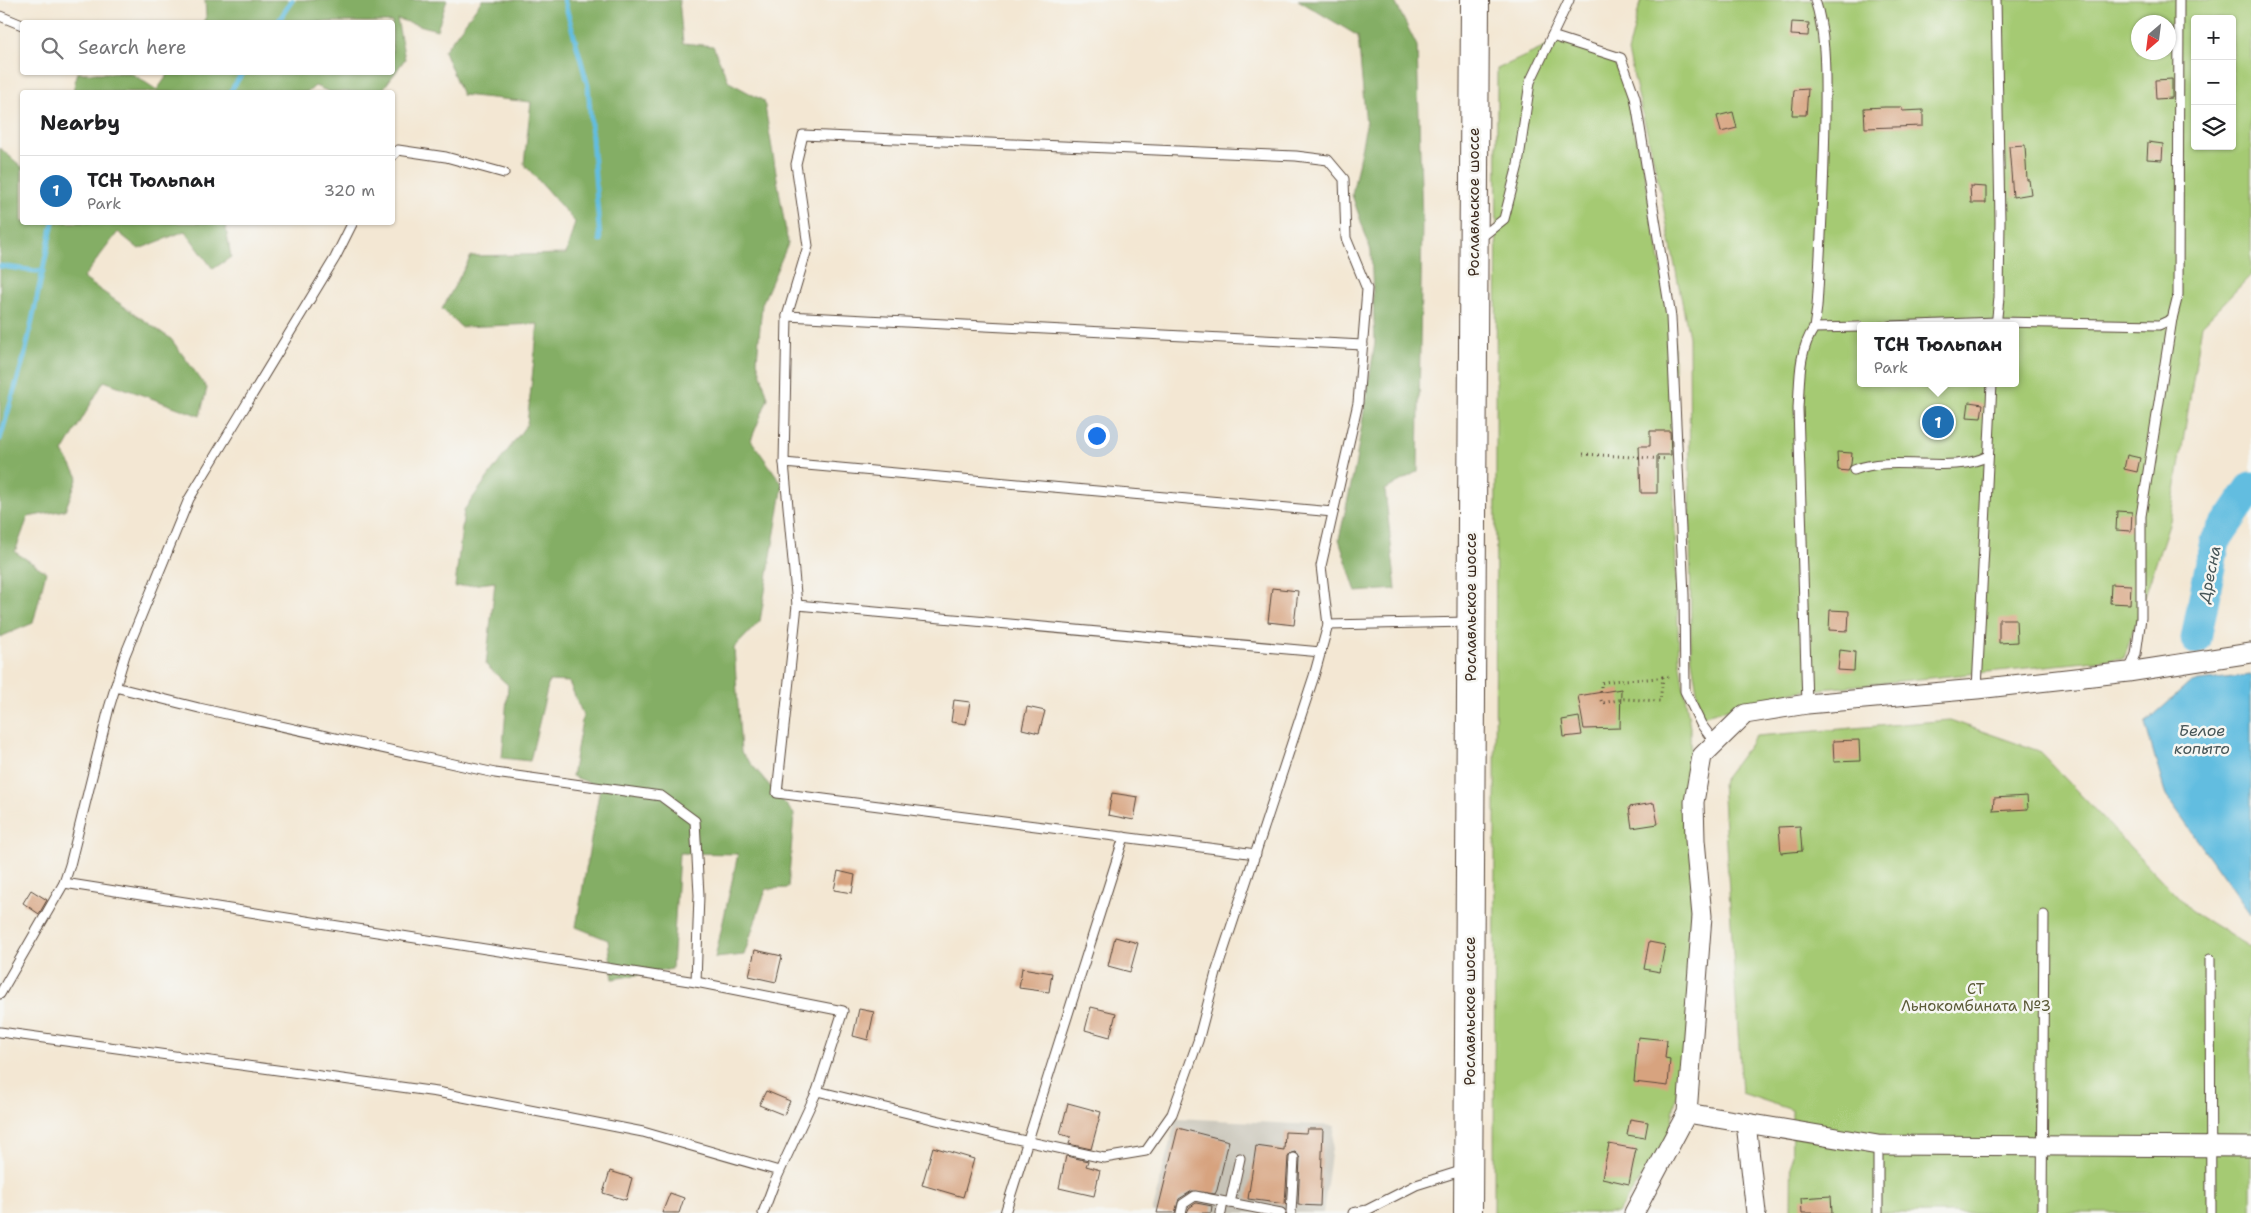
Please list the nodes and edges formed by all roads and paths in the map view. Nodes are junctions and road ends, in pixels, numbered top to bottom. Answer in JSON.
{"nodes":[{"id":1,"x":1475,"y":0,"type":"edge"},
{"id":2,"x":1569,"y":0,"type":"edge"},
{"id":3,"x":1816,"y":0,"type":"edge"},
{"id":4,"x":1996,"y":0,"type":"edge"},
{"id":5,"x":2179,"y":0,"type":"edge"},
{"id":6,"x":0,"y":16,"type":"edge"},
{"id":7,"x":20,"y":24,"type":"edge"},
{"id":8,"x":1552,"y":36,"type":"junction"},
{"id":9,"x":395,"y":153,"type":"edge"},
{"id":10,"x":504,"y":173,"type":"dead end"},
{"id":11,"x":351,"y":225,"type":"edge"},
{"id":12,"x":1473,"y":244,"type":"junction"},
{"id":13,"x":787,"y":316,"type":"junction"},
{"id":14,"x":2172,"y":318,"type":"junction"},
{"id":15,"x":1996,"y":322,"type":"edge"},
{"id":16,"x":2019,"y":324,"type":"edge"},
{"id":17,"x":1857,"y":327,"type":"edge"},
{"id":18,"x":1814,"y":328,"type":"junction"},
{"id":19,"x":1363,"y":345,"type":"junction"},
{"id":20,"x":1992,"y":387,"type":"edge"},
{"id":21,"x":1583,"y":454,"type":"dead end"},
{"id":22,"x":1988,"y":456,"type":"junction"},
{"id":23,"x":1676,"y":460,"type":"junction"},
{"id":24,"x":784,"y":463,"type":"junction"},
{"id":25,"x":1854,"y":470,"type":"dead end"},
{"id":26,"x":1333,"y":512,"type":"junction"},
{"id":27,"x":797,"y":605,"type":"junction"},
{"id":28,"x":1471,"y":622,"type":"junction"},
{"id":29,"x":1328,"y":625,"type":"junction"},
{"id":30,"x":1321,"y":652,"type":"junction"},
{"id":31,"x":2251,"y":653,"type":"edge"},
{"id":32,"x":2128,"y":672,"type":"junction"},
{"id":33,"x":1663,"y":678,"type":"junction"},
{"id":34,"x":1685,"y":678,"type":"junction"},
{"id":35,"x":115,"y":687,"type":"junction"},
{"id":36,"x":1977,"y":689,"type":"junction"},
{"id":37,"x":1601,"y":692,"type":"dead end"},
{"id":38,"x":1601,"y":700,"type":"dead end"},
{"id":39,"x":1807,"y":704,"type":"junction"},
{"id":40,"x":1716,"y":743,"type":"junction"},
{"id":41,"x":1124,"y":837,"type":"junction"},
{"id":42,"x":1256,"y":854,"type":"junction"},
{"id":43,"x":64,"y":883,"type":"junction"},
{"id":44,"x":2044,"y":915,"type":"dead end"},
{"id":45,"x":2210,"y":959,"type":"dead end"},
{"id":46,"x":696,"y":982,"type":"junction"},
{"id":47,"x":0,"y":994,"type":"edge"},
{"id":48,"x":0,"y":1032,"type":"edge"},
{"id":49,"x":817,"y":1090,"type":"junction"},
{"id":50,"x":1687,"y":1113,"type":"junction"},
{"id":51,"x":1746,"y":1123,"type":"junction"},
{"id":52,"x":1028,"y":1141,"type":"junction"},
{"id":53,"x":1878,"y":1146,"type":"junction"},
{"id":54,"x":2042,"y":1146,"type":"junction"},
{"id":55,"x":2211,"y":1146,"type":"junction"},
{"id":56,"x":2251,"y":1146,"type":"edge"},
{"id":57,"x":1240,"y":1158,"type":"dead end"},
{"id":58,"x":1294,"y":1158,"type":"dead end"},
{"id":59,"x":1469,"y":1168,"type":"junction"},
{"id":60,"x":780,"y":1171,"type":"junction"},
{"id":61,"x":1227,"y":1202,"type":"junction"},
{"id":62,"x":763,"y":1213,"type":"edge"},
{"id":63,"x":1005,"y":1213,"type":"edge"},
{"id":64,"x":1181,"y":1213,"type":"edge"},
{"id":65,"x":1221,"y":1213,"type":"edge"},
{"id":66,"x":1278,"y":1213,"type":"edge"},
{"id":67,"x":1291,"y":1213,"type":"edge"},
{"id":68,"x":1353,"y":1213,"type":"edge"},
{"id":69,"x":1468,"y":1213,"type":"edge"},
{"id":70,"x":1634,"y":1213,"type":"edge"},
{"id":71,"x":1756,"y":1213,"type":"edge"},
{"id":72,"x":1878,"y":1213,"type":"edge"},
{"id":73,"x":2042,"y":1213,"type":"edge"},
{"id":74,"x":2211,"y":1213,"type":"edge"}],
"edges":[{"from":1,"to":12,"type":"main road","name":"Рославльское шоссе"},
{"from":2,"to":8,"type":"lane"},
{"from":3,"to":18,"type":"lane"},
{"from":4,"to":15,"type":"lane"},
{"from":5,"to":14,"type":"lane"},
{"from":6,"to":7,"type":"lane"},
{"from":8,"to":12,"type":"lane"},
{"from":8,"to":23,"type":"lane"},
{"from":9,"to":10,"type":"lane"},
{"from":11,"to":35,"type":"lane"},
{"from":12,"to":28,"type":"main road","name":"Рославльское шоссе"},
{"from":13,"to":19,"type":"lane"},
{"from":13,"to":19,"type":"lane"},
{"from":13,"to":24,"type":"lane"},
{"from":14,"to":16,"type":"lane"},
{"from":14,"to":32,"type":"lane"},
{"from":17,"to":18,"type":"lane"},
{"from":18,"to":39,"type":"lane"},
{"from":19,"to":26,"type":"lane"},
{"from":20,"to":22,"type":"lane"},
{"from":21,"to":23,"type":"path"},
{"from":22,"to":25,"type":"lane"},
{"from":22,"to":36,"type":"lane"},
{"from":23,"to":34,"type":"lane"},
{"from":24,"to":26,"type":"lane"},
{"from":24,"to":27,"type":"lane"},
{"from":26,"to":29,"type":"lane"},
{"from":27,"to":30,"type":"lane"},
{"from":27,"to":41,"type":"lane"},
{"from":28,"to":29,"type":"lane"},
{"from":28,"to":59,"type":"main road","name":"Рославльское шоссе"},
{"from":29,"to":30,"type":"lane"},
{"from":30,"to":42,"type":"lane"},
{"from":31,"to":32,"type":"street"},
{"from":32,"to":36,"type":"street"},
{"from":33,"to":34,"type":"path"},
{"from":33,"to":37,"type":"path"},
{"from":33,"to":38,"type":"path"},
{"from":34,"to":40,"type":"lane"},
{"from":35,"to":43,"type":"lane"},
{"from":35,"to":46,"type":"lane"},
{"from":36,"to":39,"type":"street"},
{"from":39,"to":40,"type":"street"},
{"from":40,"to":50,"type":"street"},
{"from":41,"to":42,"type":"lane"},
{"from":41,"to":52,"type":"lane"},
{"from":42,"to":52,"type":"lane"},
{"from":43,"to":46,"type":"lane"},
{"from":43,"to":47,"type":"lane"},
{"from":44,"to":54,"type":"lane"},
{"from":45,"to":55,"type":"lane"},
{"from":46,"to":49,"type":"lane"},
{"from":48,"to":60,"type":"lane"},
{"from":49,"to":52,"type":"lane"},
{"from":49,"to":60,"type":"lane"},
{"from":50,"to":51,"type":"street"},
{"from":50,"to":70,"type":"street"},
{"from":51,"to":53,"type":"street"},
{"from":51,"to":71,"type":"street"},
{"from":52,"to":63,"type":"lane"},
{"from":53,"to":54,"type":"street"},
{"from":53,"to":72,"type":"lane"},
{"from":54,"to":55,"type":"street"},
{"from":54,"to":73,"type":"lane"},
{"from":55,"to":56,"type":"street"},
{"from":55,"to":74,"type":"lane"},
{"from":57,"to":61,"type":"lane"},
{"from":58,"to":67,"type":"lane"},
{"from":59,"to":68,"type":"lane"},
{"from":59,"to":69,"type":"main road","name":"Рославльское шоссе"},
{"from":60,"to":62,"type":"lane"},
{"from":61,"to":64,"type":"lane"},
{"from":61,"to":65,"type":"lane"},
{"from":61,"to":66,"type":"lane"}]}
